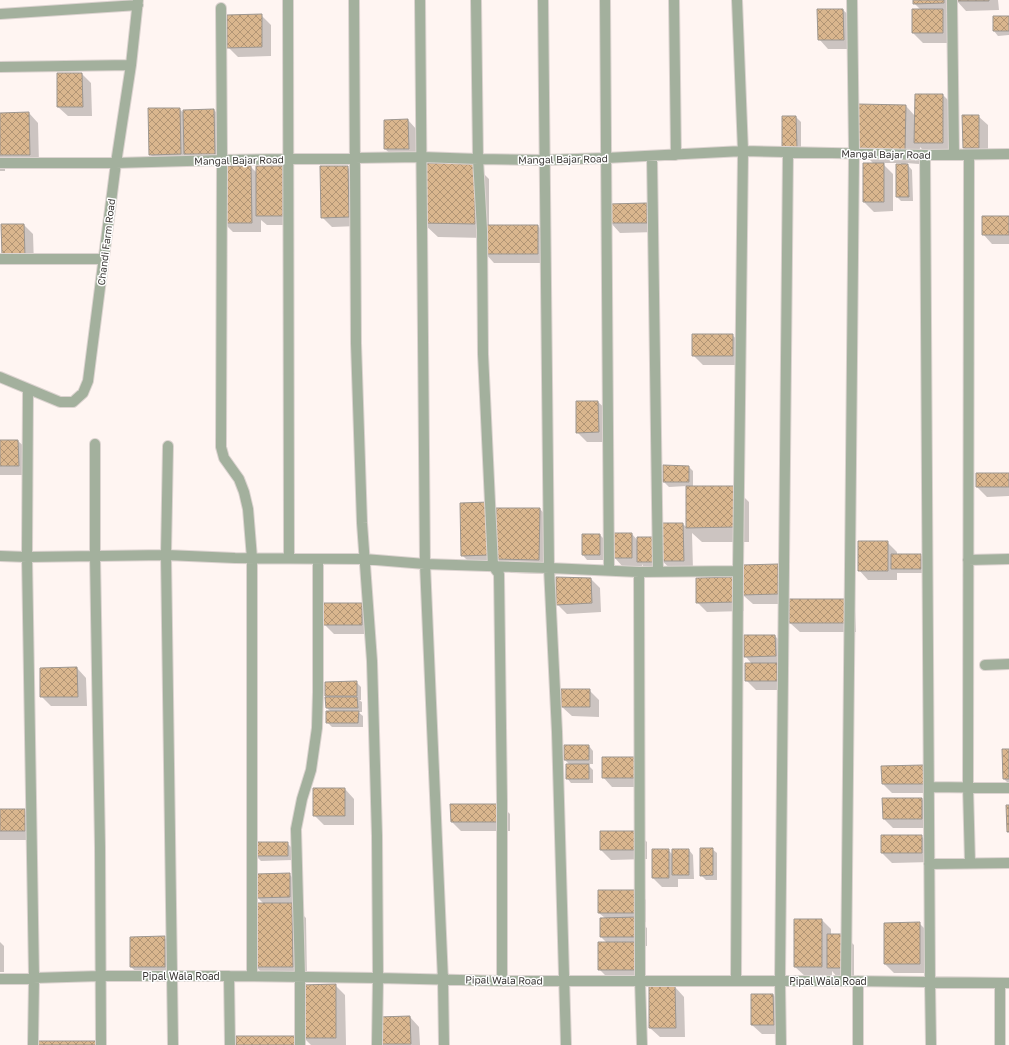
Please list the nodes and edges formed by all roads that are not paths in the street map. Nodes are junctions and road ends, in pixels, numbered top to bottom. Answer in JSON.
{"nodes":[{"id":1,"x":288,"y":0,"type":"edge"},
{"id":2,"x":354,"y":0,"type":"edge"},
{"id":3,"x":420,"y":0,"type":"edge"},
{"id":4,"x":476,"y":0,"type":"edge"},
{"id":5,"x":543,"y":0,"type":"edge"},
{"id":6,"x":605,"y":0,"type":"edge"},
{"id":7,"x":674,"y":0,"type":"edge"},
{"id":8,"x":737,"y":0,"type":"edge"},
{"id":9,"x":852,"y":0,"type":"edge"},
{"id":10,"x":952,"y":0,"type":"edge"},
{"id":11,"x":138,"y":2,"type":"edge"},
{"id":12,"x":221,"y":8,"type":"dead end"},
{"id":13,"x":0,"y":14,"type":"edge"},
{"id":14,"x":132,"y":65,"type":"junction"},
{"id":15,"x":0,"y":67,"type":"edge"},
{"id":16,"x":743,"y":151,"type":"junction"},
{"id":17,"x":788,"y":152,"type":"junction"},
{"id":18,"x":854,"y":153,"type":"junction"},
{"id":19,"x":1009,"y":154,"type":"edge"},
{"id":20,"x":676,"y":155,"type":"junction"},
{"id":21,"x":925,"y":155,"type":"junction"},
{"id":22,"x":954,"y":155,"type":"junction"},
{"id":23,"x":969,"y":155,"type":"junction"},
{"id":24,"x":652,"y":156,"type":"junction"},
{"id":25,"x":421,"y":157,"type":"junction"},
{"id":26,"x":355,"y":158,"type":"junction"},
{"id":27,"x":606,"y":158,"type":"junction"},
{"id":28,"x":478,"y":159,"type":"junction"},
{"id":29,"x":222,"y":160,"type":"junction"},
{"id":30,"x":288,"y":160,"type":"junction"},
{"id":31,"x":545,"y":160,"type":"junction"},
{"id":32,"x":116,"y":162,"type":"junction"},
{"id":33,"x":0,"y":163,"type":"edge"},
{"id":34,"x":0,"y":258,"type":"edge"},
{"id":35,"x":104,"y":259,"type":"junction"},
{"id":36,"x":0,"y":377,"type":"edge"},
{"id":37,"x":28,"y":389,"type":"junction"},
{"id":38,"x":95,"y":444,"type":"dead end"},
{"id":39,"x":168,"y":446,"type":"dead end"},
{"id":40,"x":166,"y":555,"type":"junction"},
{"id":41,"x":0,"y":556,"type":"edge"},
{"id":42,"x":95,"y":556,"type":"junction"},
{"id":43,"x":27,"y":557,"type":"junction"},
{"id":44,"x":252,"y":558,"type":"junction"},
{"id":45,"x":289,"y":558,"type":"junction"},
{"id":46,"x":318,"y":558,"type":"junction"},
{"id":47,"x":364,"y":559,"type":"junction"},
{"id":48,"x":1009,"y":559,"type":"edge"},
{"id":49,"x":968,"y":560,"type":"junction"},
{"id":50,"x":425,"y":564,"type":"junction"},
{"id":51,"x":493,"y":566,"type":"junction"},
{"id":52,"x":549,"y":568,"type":"junction"},
{"id":53,"x":609,"y":571,"type":"junction"},
{"id":54,"x":738,"y":571,"type":"junction"},
{"id":55,"x":639,"y":572,"type":"junction"},
{"id":56,"x":658,"y":572,"type":"junction"},
{"id":57,"x":985,"y":664,"type":"dead end"},
{"id":58,"x":1009,"y":664,"type":"edge"},
{"id":59,"x":929,"y":787,"type":"junction"},
{"id":60,"x":968,"y":787,"type":"junction"},
{"id":61,"x":1009,"y":788,"type":"edge"},
{"id":62,"x":970,"y":863,"type":"junction"},
{"id":63,"x":1009,"y":863,"type":"edge"},
{"id":64,"x":929,"y":864,"type":"junction"},
{"id":65,"x":100,"y":976,"type":"junction"},
{"id":66,"x":173,"y":976,"type":"junction"},
{"id":67,"x":229,"y":976,"type":"junction"},
{"id":68,"x":252,"y":976,"type":"junction"},
{"id":69,"x":300,"y":976,"type":"junction"},
{"id":70,"x":34,"y":978,"type":"junction"},
{"id":71,"x":378,"y":978,"type":"junction"},
{"id":72,"x":0,"y":979,"type":"edge"},
{"id":73,"x":443,"y":980,"type":"junction"},
{"id":74,"x":640,"y":980,"type":"junction"},
{"id":75,"x":502,"y":981,"type":"junction"},
{"id":76,"x":565,"y":981,"type":"junction"},
{"id":77,"x":736,"y":981,"type":"junction"},
{"id":78,"x":780,"y":981,"type":"junction"},
{"id":79,"x":846,"y":981,"type":"junction"},
{"id":80,"x":858,"y":981,"type":"junction"},
{"id":81,"x":930,"y":982,"type":"junction"},
{"id":82,"x":1005,"y":983,"type":"edge"},
{"id":83,"x":34,"y":1045,"type":"edge"},
{"id":84,"x":101,"y":1045,"type":"edge"},
{"id":85,"x":173,"y":1045,"type":"edge"},
{"id":86,"x":230,"y":1045,"type":"edge"},
{"id":87,"x":300,"y":1045,"type":"edge"},
{"id":88,"x":377,"y":1045,"type":"edge"},
{"id":89,"x":444,"y":1045,"type":"edge"},
{"id":90,"x":566,"y":1045,"type":"edge"},
{"id":91,"x":642,"y":1045,"type":"edge"},
{"id":92,"x":781,"y":1045,"type":"edge"},
{"id":93,"x":858,"y":1045,"type":"edge"},
{"id":94,"x":931,"y":1045,"type":"edge"},
{"id":95,"x":1000,"y":1045,"type":"edge"}],
"edges":[{"from":1,"to":30,"type":"street"},
{"from":2,"to":26,"type":"street"},
{"from":3,"to":25,"type":"street"},
{"from":4,"to":28,"type":"street"},
{"from":5,"to":31,"type":"street"},
{"from":6,"to":27,"type":"street"},
{"from":7,"to":20,"type":"street"},
{"from":8,"to":16,"type":"street"},
{"from":9,"to":18,"type":"street"},
{"from":10,"to":22,"type":"street"},
{"from":11,"to":13,"type":"street"},
{"from":11,"to":14,"type":"street","name":"Chandi Farm Road"},
{"from":12,"to":29,"type":"street"},
{"from":14,"to":15,"type":"street"},
{"from":14,"to":32,"type":"street","name":"Chandi Farm Road"},
{"from":16,"to":17,"type":"street","name":"Mangal Bajar Road"},
{"from":16,"to":20,"type":"street","name":"Mangal Bajar Road"},
{"from":16,"to":54,"type":"street"},
{"from":17,"to":18,"type":"street","name":"Mangal Bajar Road"},
{"from":17,"to":78,"type":"street"},
{"from":18,"to":21,"type":"street","name":"Mangal Bajar Road"},
{"from":18,"to":79,"type":"street"},
{"from":19,"to":23,"type":"street","name":"Mangal Bajar Road"},
{"from":20,"to":24,"type":"street","name":"Mangal Bajar Road"},
{"from":21,"to":22,"type":"street","name":"Mangal Bajar Road"},
{"from":21,"to":59,"type":"street"},
{"from":22,"to":23,"type":"street","name":"Mangal Bajar Road"},
{"from":23,"to":49,"type":"street"},
{"from":24,"to":27,"type":"street","name":"Mangal Bajar Road"},
{"from":24,"to":56,"type":"street"},
{"from":25,"to":26,"type":"street","name":"Mangal Bajar Road"},
{"from":25,"to":28,"type":"street","name":"Mangal Bajar Road"},
{"from":25,"to":50,"type":"street"},
{"from":26,"to":30,"type":"street","name":"Mangal Bajar Road"},
{"from":26,"to":47,"type":"street"},
{"from":27,"to":31,"type":"street","name":"Mangal Bajar Road"},
{"from":27,"to":53,"type":"street"},
{"from":28,"to":31,"type":"street","name":"Mangal Bajar Road"},
{"from":28,"to":51,"type":"street"},
{"from":29,"to":30,"type":"street","name":"Mangal Bajar Road"},
{"from":29,"to":32,"type":"street","name":"Mangal Bajar Road"},
{"from":29,"to":44,"type":"street"},
{"from":30,"to":45,"type":"street"},
{"from":31,"to":52,"type":"street"},
{"from":32,"to":33,"type":"street","name":"Mangal Bajar Road"},
{"from":32,"to":35,"type":"street","name":"Chandi Farm Road"},
{"from":34,"to":35,"type":"street"},
{"from":35,"to":37,"type":"street","name":"Chandi Farm Road"},
{"from":36,"to":37,"type":"street","name":"Chandi Farm Road"},
{"from":37,"to":43,"type":"street"},
{"from":38,"to":42,"type":"street"},
{"from":39,"to":40,"type":"street"},
{"from":40,"to":42,"type":"street"},
{"from":40,"to":44,"type":"street"},
{"from":40,"to":66,"type":"street"},
{"from":41,"to":43,"type":"street"},
{"from":42,"to":43,"type":"street"},
{"from":42,"to":65,"type":"street"},
{"from":43,"to":70,"type":"street"},
{"from":44,"to":45,"type":"street"},
{"from":44,"to":68,"type":"street"},
{"from":45,"to":46,"type":"street"},
{"from":46,"to":47,"type":"street"},
{"from":46,"to":69,"type":"street"},
{"from":47,"to":50,"type":"street"},
{"from":47,"to":71,"type":"street"},
{"from":48,"to":49,"type":"street"},
{"from":49,"to":60,"type":"street"},
{"from":50,"to":51,"type":"street"},
{"from":50,"to":73,"type":"street"},
{"from":51,"to":52,"type":"street"},
{"from":51,"to":75,"type":"street"},
{"from":52,"to":53,"type":"street"},
{"from":52,"to":76,"type":"street"},
{"from":53,"to":55,"type":"street"},
{"from":54,"to":56,"type":"street"},
{"from":54,"to":77,"type":"street"},
{"from":55,"to":56,"type":"street"},
{"from":55,"to":74,"type":"street"},
{"from":57,"to":58,"type":"street"},
{"from":59,"to":60,"type":"street"},
{"from":59,"to":64,"type":"street"},
{"from":60,"to":61,"type":"street"},
{"from":60,"to":62,"type":"street"},
{"from":62,"to":63,"type":"street"},
{"from":62,"to":64,"type":"street"},
{"from":64,"to":81,"type":"street"},
{"from":65,"to":66,"type":"street","name":"Pipal Wala Road"},
{"from":65,"to":70,"type":"street","name":"Pipal Wala Road"},
{"from":65,"to":84,"type":"street"},
{"from":66,"to":67,"type":"street","name":"Pipal Wala Road"},
{"from":66,"to":85,"type":"street"},
{"from":67,"to":68,"type":"street","name":"Pipal Wala Road"},
{"from":67,"to":86,"type":"street"},
{"from":68,"to":69,"type":"street","name":"Pipal Wala Road"},
{"from":69,"to":71,"type":"street","name":"Pipal Wala Road"},
{"from":69,"to":87,"type":"street"},
{"from":70,"to":72,"type":"street","name":"Pipal Wala Road"},
{"from":70,"to":83,"type":"street"},
{"from":71,"to":73,"type":"street","name":"Pipal Wala Road"},
{"from":71,"to":88,"type":"street"},
{"from":73,"to":75,"type":"street","name":"Pipal Wala Road"},
{"from":73,"to":89,"type":"street"},
{"from":74,"to":76,"type":"street","name":"Pipal Wala Road"},
{"from":74,"to":77,"type":"street","name":"Pipal Wala Road"},
{"from":74,"to":91,"type":"street"},
{"from":75,"to":76,"type":"street","name":"Pipal Wala Road"},
{"from":76,"to":90,"type":"street"},
{"from":77,"to":78,"type":"street","name":"Pipal Wala Road"},
{"from":78,"to":79,"type":"street","name":"Pipal Wala Road"},
{"from":78,"to":92,"type":"street"},
{"from":79,"to":80,"type":"street","name":"Pipal Wala Road"},
{"from":80,"to":81,"type":"street","name":"Pipal Wala Road"},
{"from":80,"to":93,"type":"street"},
{"from":81,"to":82,"type":"street","name":"Pipal Wala Road"},
{"from":81,"to":94,"type":"street"},
{"from":82,"to":95,"type":"street"}]}
